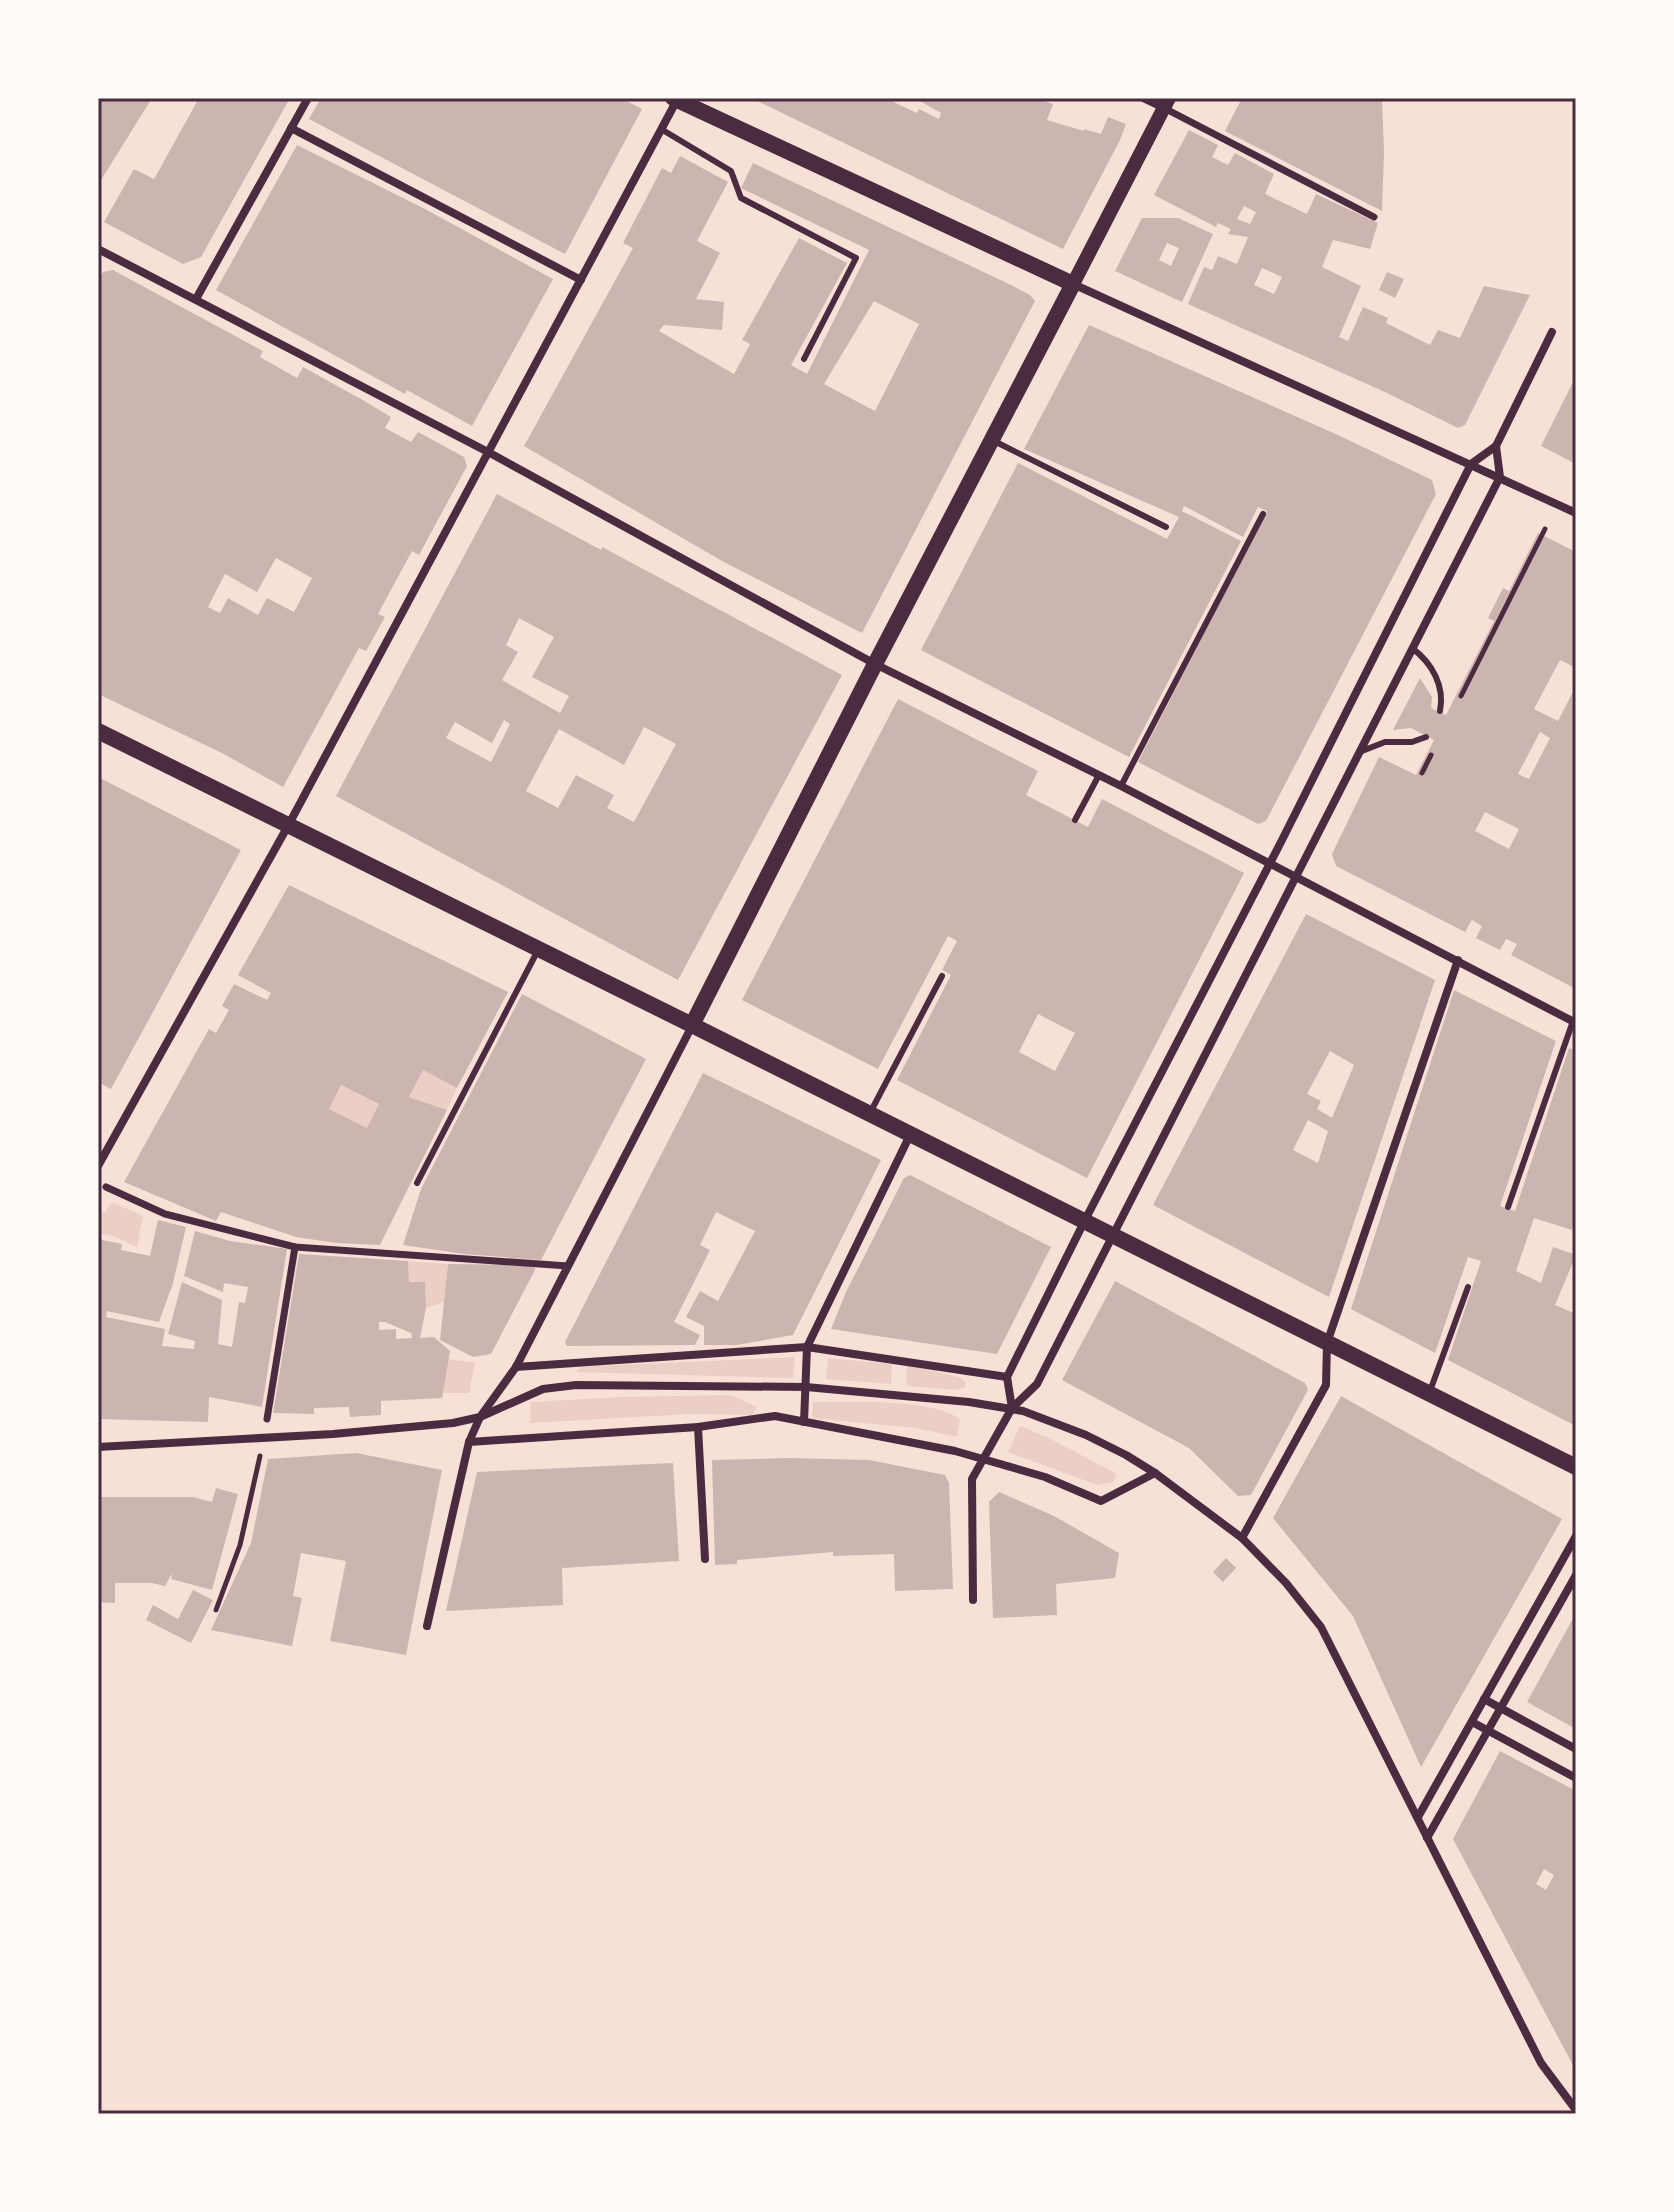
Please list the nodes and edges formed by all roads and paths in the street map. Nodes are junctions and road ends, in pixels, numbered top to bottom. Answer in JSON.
{"nodes":[{"id":1,"x":308,"y":98,"type":"edge"},
{"id":2,"x":1143,"y":98,"type":"edge"},
{"id":3,"x":676,"y":99,"type":"edge"},
{"id":4,"x":1166,"y":103,"type":"edge"},
{"id":5,"x":291,"y":128,"type":"junction"},
{"id":6,"x":661,"y":129,"type":"junction"},
{"id":7,"x":1374,"y":217,"type":"dead end"},
{"id":8,"x":98,"y":249,"type":"edge"},
{"id":9,"x":581,"y":280,"type":"junction"},
{"id":10,"x":1073,"y":284,"type":"junction"},
{"id":11,"x":196,"y":299,"type":"junction"},
{"id":12,"x":1552,"y":332,"type":"dead end"},
{"id":13,"x":804,"y":359,"type":"dead end"},
{"id":14,"x":991,"y":440,"type":"junction"},
{"id":15,"x":1496,"y":446,"type":"junction"},
{"id":16,"x":488,"y":452,"type":"junction"},
{"id":17,"x":1471,"y":464,"type":"junction"},
{"id":18,"x":1500,"y":477,"type":"junction"},
{"id":19,"x":1576,"y":513,"type":"edge"},
{"id":20,"x":1263,"y":514,"type":"dead end"},
{"id":21,"x":1166,"y":527,"type":"dead end"},
{"id":22,"x":1545,"y":529,"type":"dead end"},
{"id":23,"x":1412,"y":648,"type":"junction"},
{"id":24,"x":875,"y":664,"type":"junction"},
{"id":25,"x":1456,"y":706,"type":"dead end"},
{"id":26,"x":1440,"y":711,"type":"dead end"},
{"id":27,"x":98,"y":731,"type":"edge"},
{"id":28,"x":1426,"y":737,"type":"dead end"},
{"id":29,"x":1435,"y":746,"type":"dead end"},
{"id":30,"x":1362,"y":751,"type":"junction"},
{"id":31,"x":1422,"y":773,"type":"dead end"},
{"id":32,"x":1099,"y":775,"type":"junction"},
{"id":33,"x":1121,"y":786,"type":"junction"},
{"id":34,"x":1075,"y":820,"type":"dead end"},
{"id":35,"x":289,"y":824,"type":"junction"},
{"id":36,"x":1270,"y":862,"type":"junction"},
{"id":37,"x":1296,"y":876,"type":"junction"},
{"id":38,"x":539,"y":949,"type":"junction"},
{"id":39,"x":1458,"y":960,"type":"junction"},
{"id":40,"x":942,"y":976,"type":"dead end"},
{"id":41,"x":1574,"y":1022,"type":"edge"},
{"id":42,"x":692,"y":1025,"type":"junction"},
{"id":43,"x":870,"y":1114,"type":"junction"},
{"id":44,"x":910,"y":1135,"type":"junction"},
{"id":45,"x":98,"y":1166,"type":"edge"},
{"id":46,"x":417,"y":1183,"type":"dead end"},
{"id":47,"x":106,"y":1187,"type":"dead end"},
{"id":48,"x":1508,"y":1207,"type":"dead end"},
{"id":49,"x":1084,"y":1222,"type":"junction"},
{"id":50,"x":1112,"y":1236,"type":"junction"},
{"id":51,"x":295,"y":1247,"type":"junction"},
{"id":52,"x":568,"y":1266,"type":"junction"},
{"id":53,"x":1468,"y":1287,"type":"dead end"},
{"id":54,"x":1327,"y":1343,"type":"junction"},
{"id":55,"x":807,"y":1347,"type":"junction"},
{"id":56,"x":516,"y":1367,"type":"junction"},
{"id":57,"x":1007,"y":1377,"type":"junction"},
{"id":58,"x":806,"y":1387,"type":"junction"},
{"id":59,"x":1429,"y":1394,"type":"junction"},
{"id":60,"x":1012,"y":1408,"type":"junction"},
{"id":61,"x":480,"y":1417,"type":"junction"},
{"id":62,"x":267,"y":1419,"type":"dead end"},
{"id":63,"x":804,"y":1422,"type":"junction"},
{"id":64,"x":698,"y":1427,"type":"junction"},
{"id":65,"x":264,"y":1438,"type":"junction"},
{"id":66,"x":469,"y":1442,"type":"junction"},
{"id":67,"x":98,"y":1447,"type":"edge"},
{"id":68,"x":983,"y":1458,"type":"junction"},
{"id":69,"x":1576,"y":1467,"type":"edge"},
{"id":70,"x":1155,"y":1473,"type":"junction"},
{"id":71,"x":1576,"y":1536,"type":"edge"},
{"id":72,"x":1242,"y":1538,"type":"junction"},
{"id":73,"x":705,"y":1559,"type":"dead end"},
{"id":74,"x":1576,"y":1575,"type":"edge"},
{"id":75,"x":973,"y":1600,"type":"dead end"},
{"id":76,"x":216,"y":1610,"type":"dead end"},
{"id":77,"x":427,"y":1626,"type":"dead end"},
{"id":78,"x":1484,"y":1699,"type":"junction"},
{"id":79,"x":1501,"y":1708,"type":"junction"},
{"id":80,"x":1472,"y":1722,"type":"junction"},
{"id":81,"x":1489,"y":1731,"type":"junction"},
{"id":82,"x":1576,"y":1749,"type":"edge"},
{"id":83,"x":1576,"y":1778,"type":"edge"},
{"id":84,"x":1418,"y":1817,"type":"junction"},
{"id":85,"x":1427,"y":1838,"type":"junction"},
{"id":86,"x":1576,"y":2110,"type":"edge"}],
"edges":[{"from":1,"to":5,"type":"street"},
{"from":2,"to":4,"type":"street"},
{"from":3,"to":6,"type":"street"},
{"from":3,"to":10,"type":"main road"},
{"from":4,"to":7,"type":"street"},
{"from":4,"to":10,"type":"street"},
{"from":5,"to":9,"type":"street"},
{"from":5,"to":11,"type":"street"},
{"from":6,"to":9,"type":"street"},
{"from":6,"to":13,"type":"lane"},
{"from":8,"to":11,"type":"street"},
{"from":9,"to":16,"type":"street"},
{"from":10,"to":14,"type":"main road"},
{"from":10,"to":17,"type":"street"},
{"from":11,"to":16,"type":"street"},
{"from":12,"to":15,"type":"street"},
{"from":14,"to":21,"type":"lane"},
{"from":14,"to":24,"type":"main road"},
{"from":15,"to":17,"type":"street"},
{"from":15,"to":18,"type":"street"},
{"from":16,"to":24,"type":"street"},
{"from":16,"to":35,"type":"street"},
{"from":17,"to":18,"type":"street"},
{"from":17,"to":36,"type":"street"},
{"from":18,"to":19,"type":"street"},
{"from":18,"to":23,"type":"street"},
{"from":20,"to":33,"type":"lane"},
{"from":22,"to":25,"type":"path"},
{"from":23,"to":26,"type":"lane"},
{"from":23,"to":30,"type":"street"},
{"from":24,"to":32,"type":"street"},
{"from":24,"to":42,"type":"main road"},
{"from":27,"to":35,"type":"main road"},
{"from":28,"to":30,"type":"lane"},
{"from":29,"to":31,"type":"path"},
{"from":30,"to":37,"type":"street"},
{"from":32,"to":33,"type":"street"},
{"from":32,"to":34,"type":"lane"},
{"from":33,"to":36,"type":"street"},
{"from":35,"to":38,"type":"main road"},
{"from":35,"to":45,"type":"street"},
{"from":36,"to":37,"type":"street"},
{"from":36,"to":49,"type":"street"},
{"from":37,"to":39,"type":"street"},
{"from":37,"to":50,"type":"street"},
{"from":38,"to":42,"type":"main road"},
{"from":38,"to":46,"type":"lane"},
{"from":39,"to":41,"type":"street"},
{"from":39,"to":54,"type":"street"},
{"from":40,"to":43,"type":"lane"},
{"from":41,"to":48,"type":"lane"},
{"from":42,"to":43,"type":"main road"},
{"from":42,"to":52,"type":"street"},
{"from":43,"to":44,"type":"main road"},
{"from":44,"to":49,"type":"main road"},
{"from":44,"to":55,"type":"street"},
{"from":47,"to":51,"type":"street"},
{"from":49,"to":50,"type":"main road"},
{"from":49,"to":57,"type":"street"},
{"from":50,"to":54,"type":"main road"},
{"from":50,"to":60,"type":"street"},
{"from":51,"to":52,"type":"street"},
{"from":51,"to":62,"type":"street"},
{"from":52,"to":56,"type":"street"},
{"from":53,"to":59,"type":"lane"},
{"from":54,"to":59,"type":"main road"},
{"from":54,"to":72,"type":"street"},
{"from":55,"to":56,"type":"street"},
{"from":55,"to":57,"type":"street"},
{"from":55,"to":58,"type":"street"},
{"from":56,"to":61,"type":"street"},
{"from":57,"to":60,"type":"street"},
{"from":58,"to":60,"type":"street"},
{"from":58,"to":61,"type":"street"},
{"from":58,"to":63,"type":"street"},
{"from":59,"to":69,"type":"main road"},
{"from":60,"to":68,"type":"street"},
{"from":60,"to":70,"type":"street"},
{"from":61,"to":65,"type":"street"},
{"from":61,"to":66,"type":"street"},
{"from":63,"to":64,"type":"street"},
{"from":63,"to":68,"type":"street"},
{"from":64,"to":66,"type":"street"},
{"from":64,"to":73,"type":"street"},
{"from":65,"to":67,"type":"street"},
{"from":65,"to":76,"type":"path"},
{"from":66,"to":77,"type":"street"},
{"from":68,"to":70,"type":"street"},
{"from":68,"to":75,"type":"street"},
{"from":70,"to":72,"type":"street"},
{"from":71,"to":78,"type":"street"},
{"from":72,"to":84,"type":"street"},
{"from":74,"to":79,"type":"street"},
{"from":78,"to":79,"type":"street"},
{"from":78,"to":80,"type":"street"},
{"from":79,"to":81,"type":"street"},
{"from":79,"to":82,"type":"street"},
{"from":80,"to":81,"type":"street"},
{"from":80,"to":84,"type":"street"},
{"from":81,"to":83,"type":"street"},
{"from":81,"to":85,"type":"street"},
{"from":84,"to":85,"type":"street"},
{"from":85,"to":86,"type":"street"}]}
